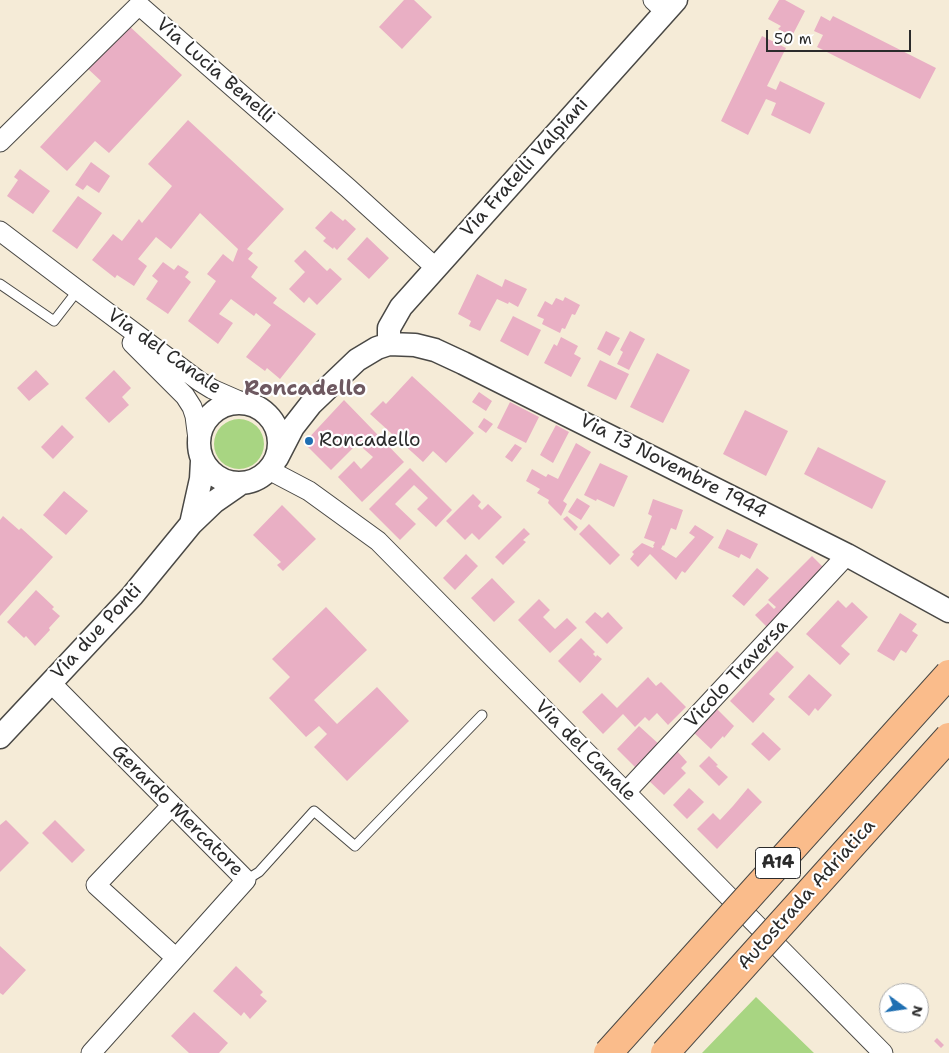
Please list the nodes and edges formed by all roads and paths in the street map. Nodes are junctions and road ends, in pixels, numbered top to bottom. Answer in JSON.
{"nodes":[{"id":1,"x":665,"y":4,"type":"edge"},
{"id":2,"x":0,"y":142,"type":"edge"},
{"id":3,"x":0,"y":231,"type":"edge"},
{"id":4,"x":436,"y":268,"type":"junction"},
{"id":5,"x":0,"y":284,"type":"edge"},
{"id":6,"x":82,"y":294,"type":"junction"},
{"id":7,"x":389,"y":344,"type":"junction"},
{"id":8,"x":311,"y":404,"type":"junction"},
{"id":9,"x":252,"y":406,"type":"junction"},
{"id":10,"x":201,"y":454,"type":"junction"},
{"id":11,"x":273,"y":464,"type":"junction"},
{"id":12,"x":240,"y":484,"type":"junction"},
{"id":13,"x":191,"y":524,"type":"junction"},
{"id":14,"x":847,"y":555,"type":"junction"},
{"id":15,"x":949,"y":611,"type":"edge"},
{"id":16,"x":949,"y":674,"type":"edge"},
{"id":17,"x":50,"y":683,"type":"junction"},
{"id":18,"x":482,"y":715,"type":"dead end"},
{"id":19,"x":0,"y":737,"type":"edge"},
{"id":20,"x":949,"y":737,"type":"edge"},
{"id":21,"x":626,"y":792,"type":"junction"},
{"id":22,"x":172,"y":805,"type":"junction"},
{"id":23,"x":246,"y":880,"type":"junction"},
{"id":24,"x":176,"y":958,"type":"junction"},
{"id":25,"x":875,"y":1050,"type":"edge"},
{"id":26,"x":90,"y":1053,"type":"edge"},
{"id":27,"x":608,"y":1053,"type":"edge"},
{"id":28,"x":665,"y":1053,"type":"edge"}],
"edges":[{"from":1,"to":4,"type":"street","name":"Via Fratelli Valpiani"},
{"from":2,"to":4,"type":"street","name":"Via Lucia Benelli"},
{"from":3,"to":6,"type":"street","name":"Via del Canale"},
{"from":4,"to":7,"type":"street","name":"Via Fratelli Valpiani"},
{"from":5,"to":6,"type":"lane"},
{"from":6,"to":9,"type":"street","name":"Via del Canale"},
{"from":6,"to":10,"type":"street","name":"Via del Canale"},
{"from":7,"to":8,"type":"street"},
{"from":7,"to":14,"type":"street","name":"Via 13 Novembre 1944"},
{"from":8,"to":9,"type":"street"},
{"from":8,"to":11,"type":"street"},
{"from":9,"to":10,"type":"street"},
{"from":9,"to":11,"type":"street"},
{"from":10,"to":12,"type":"street"},
{"from":10,"to":13,"type":"street","name":"Via due Ponti"},
{"from":11,"to":12,"type":"street"},
{"from":11,"to":21,"type":"street","name":"Via del Canale"},
{"from":12,"to":13,"type":"street","name":"Via due Ponti"},
{"from":13,"to":17,"type":"street","name":"Via due Ponti"},
{"from":14,"to":15,"type":"street","name":"Via 13 Novembre 1944"},
{"from":14,"to":21,"type":"street","name":"Vicolo Traversa"},
{"from":16,"to":27,"type":"highway","number":"A14","bridge":true},
{"from":17,"to":19,"type":"street","name":"Via due Ponti"},
{"from":17,"to":22,"type":"street","name":"Gerardo Mercatore"},
{"from":18,"to":23,"type":"lane"},
{"from":20,"to":28,"type":"highway","name":"Autostrada Adriatica","number":"A14","bridge":true},
{"from":21,"to":25,"type":"street","name":"Via del Canale"},
{"from":22,"to":23,"type":"street","name":"Gerardo Mercatore"},
{"from":22,"to":24,"type":"street"},
{"from":23,"to":24,"type":"street","name":"Gerardo Mercatore"},
{"from":24,"to":26,"type":"street","name":"Gerardo Mercatore"}]}
